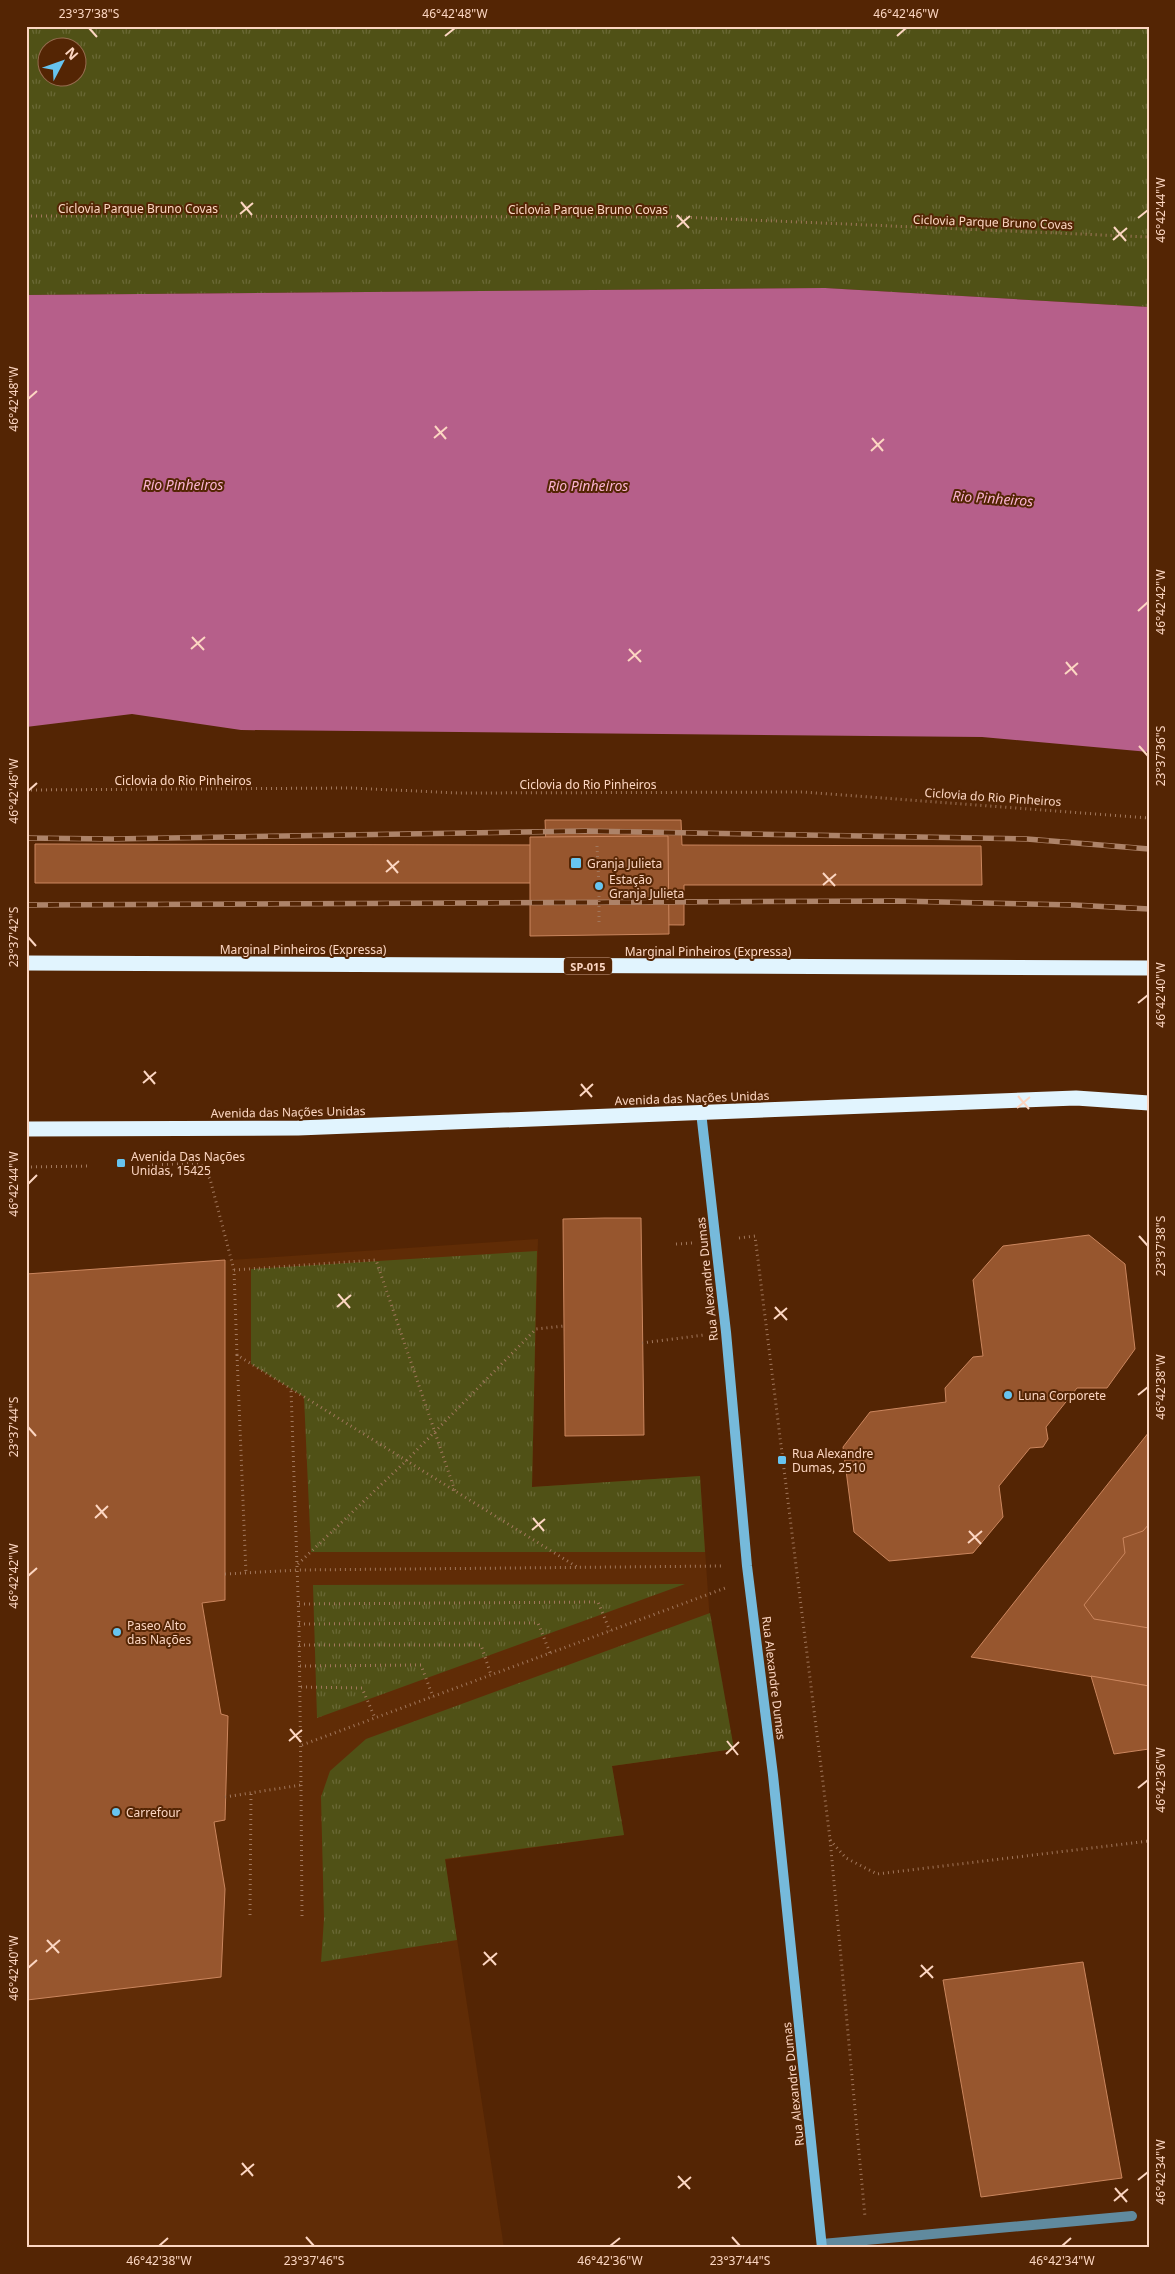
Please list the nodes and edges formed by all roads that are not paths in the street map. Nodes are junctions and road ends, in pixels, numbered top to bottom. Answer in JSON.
{"nodes":[{"id":1,"x":26,"y":963,"type":"edge"},
{"id":2,"x":1149,"y":968,"type":"edge"},
{"id":3,"x":1149,"y":1103,"type":"edge"},
{"id":4,"x":701,"y":1112,"type":"junction"},
{"id":5,"x":26,"y":1129,"type":"edge"},
{"id":6,"x":1132,"y":2216,"type":"dead end"},
{"id":7,"x":822,"y":2246,"type":"edge"}],
"edges":[{"from":1,"to":2,"type":"highway","name":"Marginal Pinheiros (Expressa)","number":"SP-015"},
{"from":3,"to":4,"type":"highway","name":"Avenida das Nações Unidas"},
{"from":4,"to":5,"type":"highway","name":"Avenida das Nações Unidas"},
{"from":4,"to":7,"type":"street","name":"Rua Alexandre Dumas"},
{"from":6,"to":7,"type":"lane"}]}
